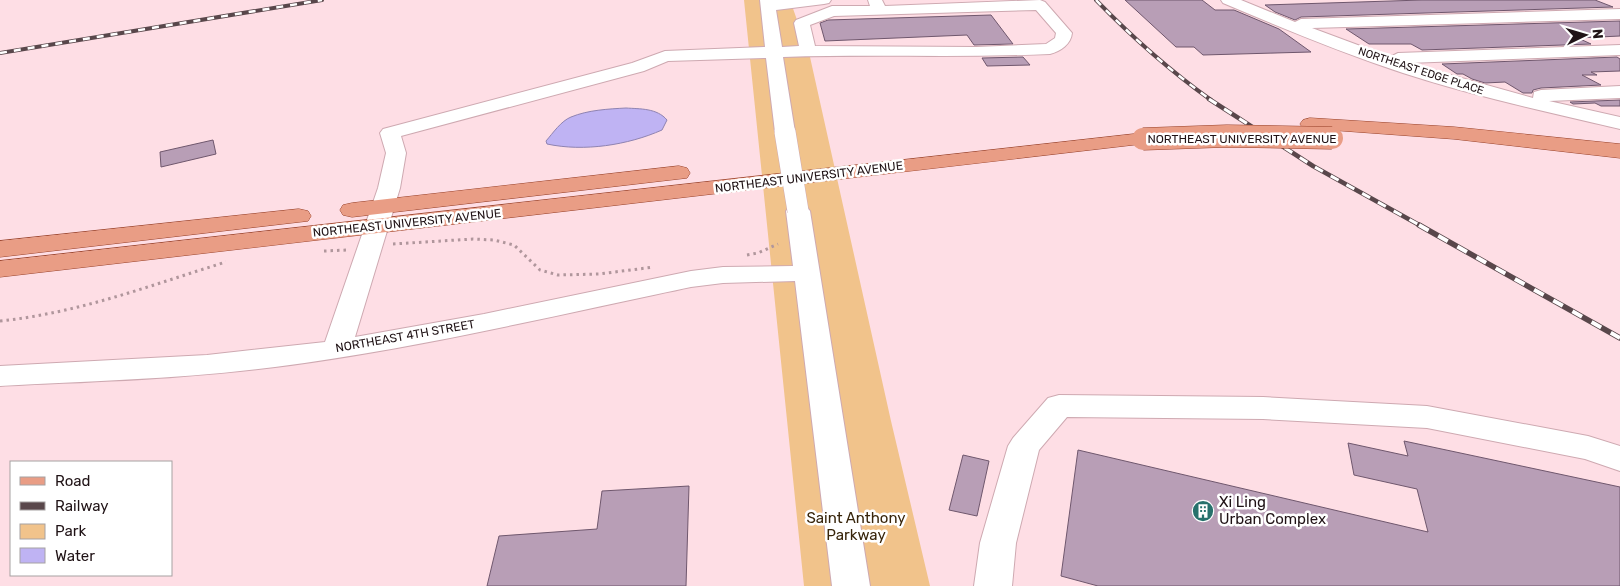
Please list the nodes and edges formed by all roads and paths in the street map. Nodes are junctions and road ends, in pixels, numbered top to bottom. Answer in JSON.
{"nodes":[{"id":1,"x":824,"y":0,"type":"edge"},
{"id":2,"x":1228,"y":0,"type":"edge"},
{"id":3,"x":1562,"y":0,"type":"edge"},
{"id":4,"x":767,"y":3,"type":"edge"},
{"id":5,"x":971,"y":4,"type":"edge"},
{"id":6,"x":878,"y":5,"type":"edge"},
{"id":7,"x":1620,"y":14,"type":"edge"},
{"id":8,"x":1595,"y":15,"type":"junction"},
{"id":9,"x":1288,"y":24,"type":"junction"},
{"id":10,"x":1620,"y":26,"type":"edge"},
{"id":11,"x":1620,"y":50,"type":"edge"},
{"id":12,"x":808,"y":51,"type":"junction"},
{"id":13,"x":775,"y":52,"type":"junction"},
{"id":14,"x":1379,"y":59,"type":"junction"},
{"id":15,"x":1620,"y":92,"type":"edge"},
{"id":16,"x":1506,"y":97,"type":"junction"},
{"id":17,"x":1620,"y":123,"type":"edge"},
{"id":18,"x":1142,"y":133,"type":"junction"},
{"id":19,"x":1620,"y":151,"type":"edge"},
{"id":20,"x":1620,"y":164,"type":"edge"},
{"id":21,"x":378,"y":216,"type":"junction"},
{"id":22,"x":407,"y":242,"type":"dead end"},
{"id":23,"x":778,"y":244,"type":"dead end"},
{"id":24,"x":0,"y":249,"type":"edge"},
{"id":25,"x":317,"y":250,"type":"dead end"},
{"id":26,"x":337,"y":251,"type":"dead end"},
{"id":27,"x":738,"y":257,"type":"dead end"},
{"id":28,"x":233,"y":260,"type":"dead end"},
{"id":29,"x":662,"y":266,"type":"dead end"},
{"id":30,"x":0,"y":269,"type":"edge"},
{"id":31,"x":807,"y":273,"type":"junction"},
{"id":32,"x":0,"y":321,"type":"edge"},
{"id":33,"x":337,"y":349,"type":"junction"},
{"id":34,"x":0,"y":376,"type":"edge"},
{"id":35,"x":1620,"y":459,"type":"edge"},
{"id":36,"x":851,"y":586,"type":"edge"},
{"id":37,"x":993,"y":586,"type":"edge"}],
"edges":[{"from":1,"to":4,"type":"street"},
{"from":2,"to":9,"type":"street","name":"NORTHEAST EDGE PLACE"},
{"from":3,"to":8,"type":"street"},
{"from":4,"to":13,"type":"street"},
{"from":5,"to":6,"type":"street"},
{"from":5,"to":12,"type":"street"},
{"from":6,"to":12,"type":"street"},
{"from":7,"to":8,"type":"street"},
{"from":8,"to":9,"type":"street"},
{"from":8,"to":10,"type":"street"},
{"from":9,"to":14,"type":"street","name":"NORTHEAST EDGE PLACE"},
{"from":11,"to":14,"type":"street"},
{"from":12,"to":13,"type":"street"},
{"from":13,"to":21,"type":"street"},
{"from":13,"to":31,"type":"street","bridge":true},
{"from":14,"to":16,"type":"street","name":"NORTHEAST EDGE PLACE"},
{"from":15,"to":16,"type":"street"},
{"from":16,"to":17,"type":"street","name":"NORTHEAST EDGE PLACE"},
{"from":18,"to":19,"type":"main road","name":"NORTHEAST UNIVERSITY AVENUE"},
{"from":18,"to":20,"type":"main road","name":"NORTHEAST UNIVERSITY AVENUE","bridge":true},
{"from":18,"to":21,"type":"main road","name":"NORTHEAST UNIVERSITY AVENUE"},
{"from":21,"to":24,"type":"main road","name":"NORTHEAST UNIVERSITY AVENUE"},
{"from":21,"to":30,"type":"main road","name":"NORTHEAST UNIVERSITY AVENUE"},
{"from":21,"to":33,"type":"street"},
{"from":22,"to":29,"type":"path"},
{"from":23,"to":27,"type":"path"},
{"from":25,"to":26,"type":"path"},
{"from":28,"to":32,"type":"path"},
{"from":31,"to":33,"type":"street","name":"NORTHEAST 4TH STREET"},
{"from":31,"to":36,"type":"street"},
{"from":33,"to":34,"type":"street","name":"NORTHEAST 4TH STREET"},
{"from":35,"to":37,"type":"street"}]}
